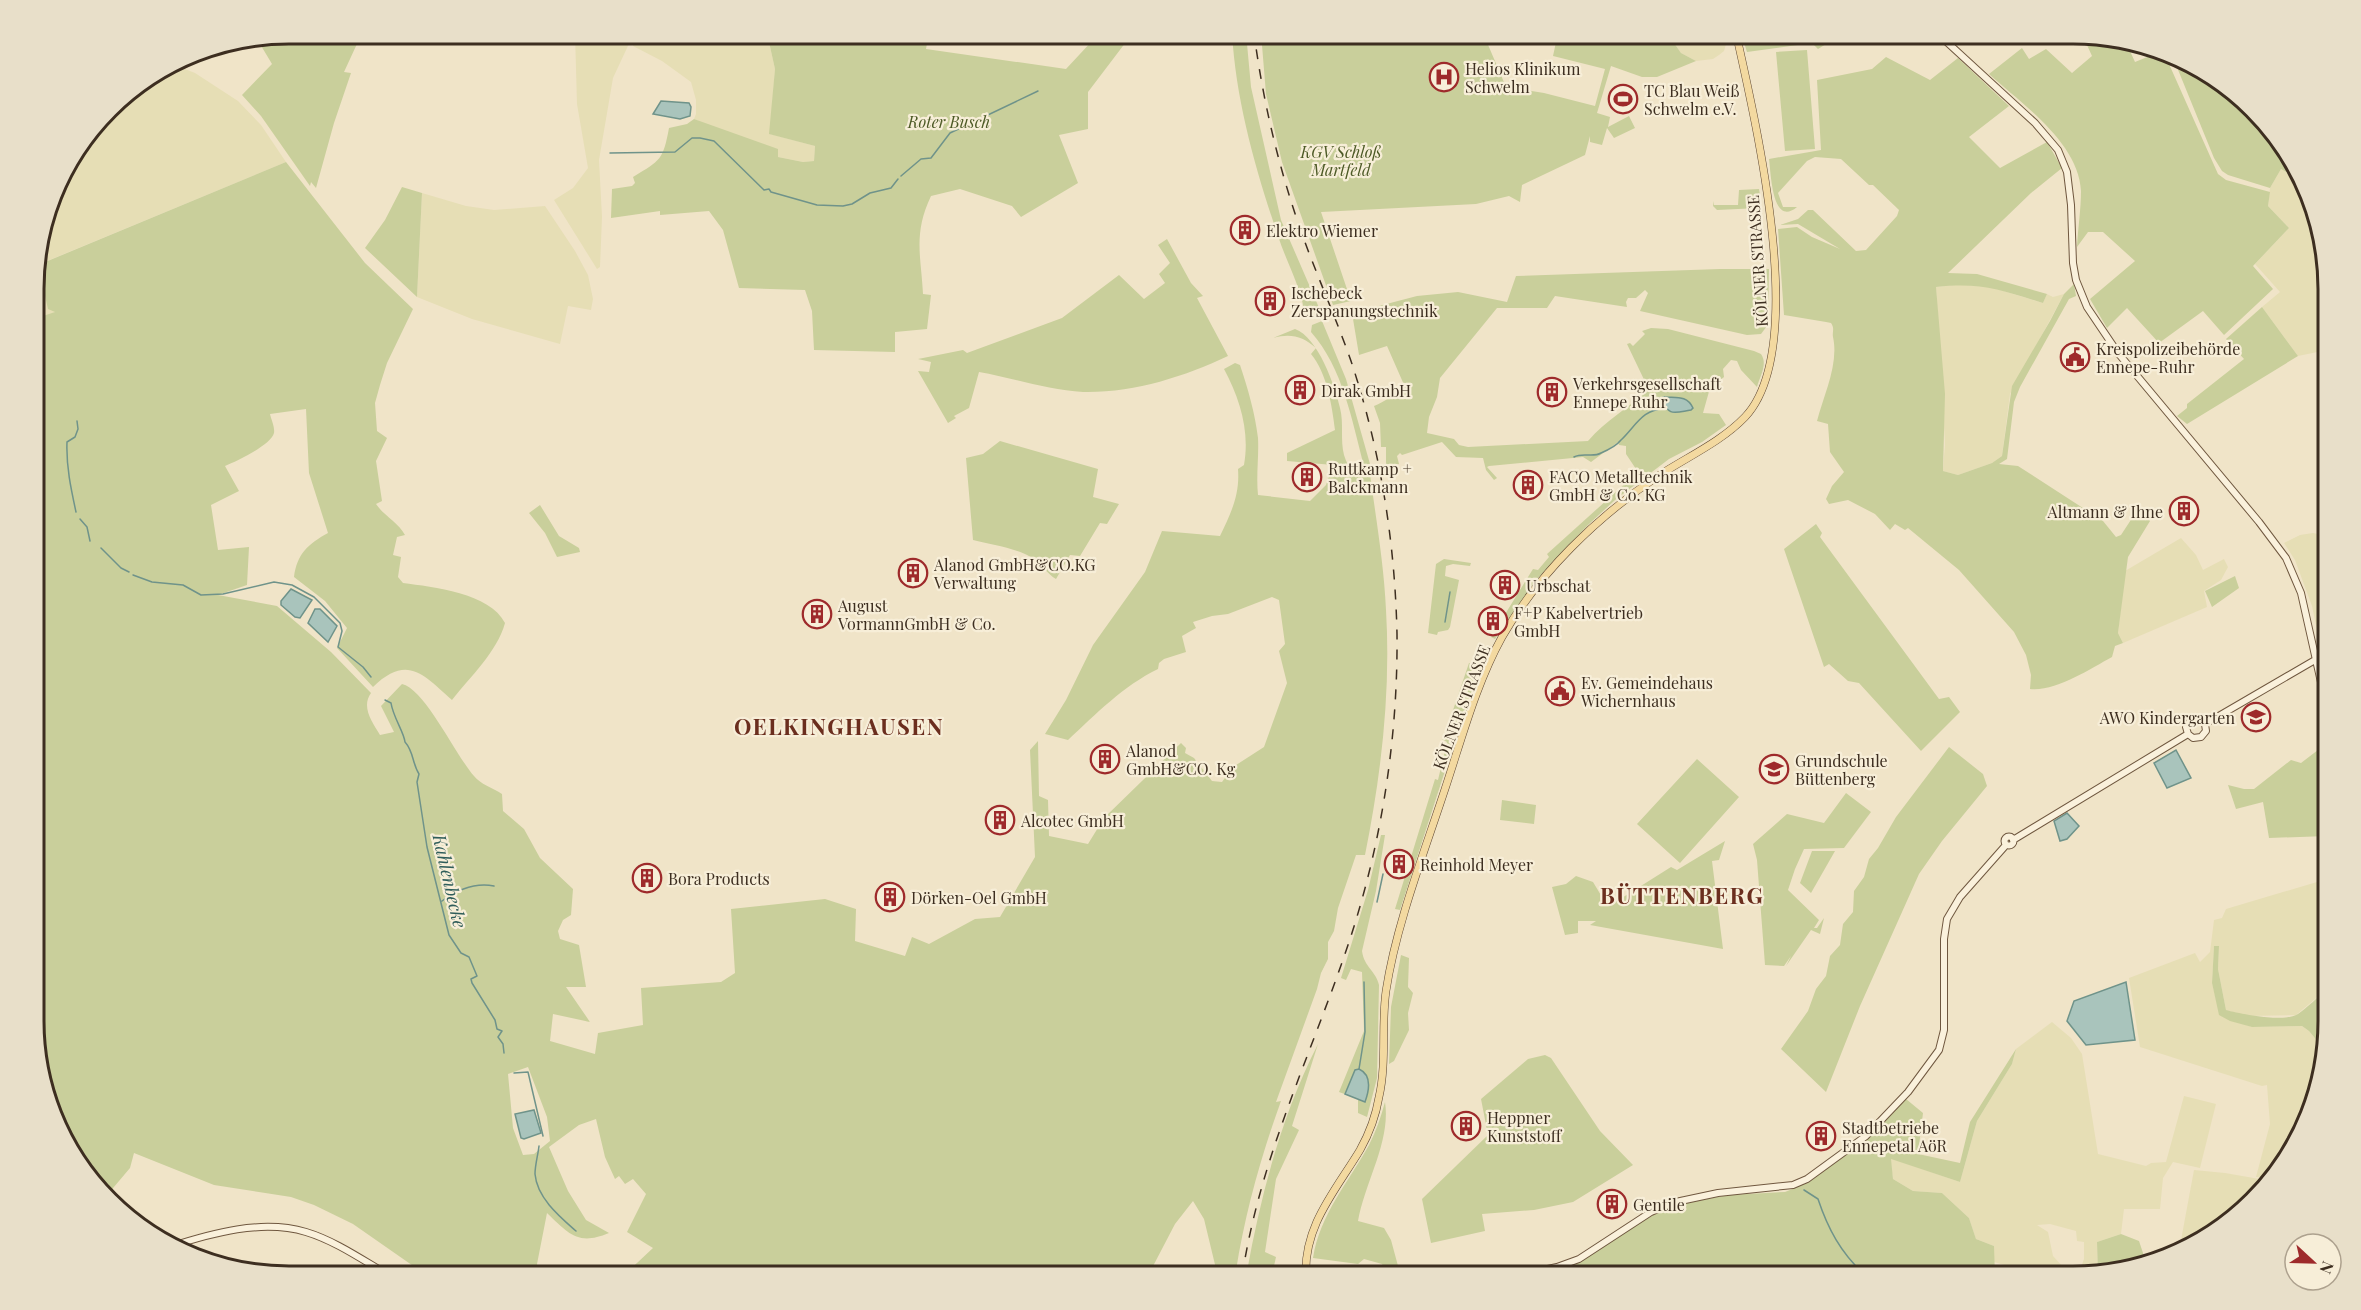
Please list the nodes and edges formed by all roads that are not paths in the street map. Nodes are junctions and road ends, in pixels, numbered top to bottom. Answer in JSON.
{"nodes":[{"id":1,"x":1738,"y":44,"type":"edge"},
{"id":2,"x":1949,"y":44,"type":"edge"},
{"id":3,"x":2315,"y":660,"type":"junction"},
{"id":4,"x":2318,"y":672,"type":"edge"},
{"id":5,"x":2205,"y":724,"type":"junction"},
{"id":6,"x":2188,"y":734,"type":"junction"},
{"id":7,"x":183,"y":1242,"type":"edge"},
{"id":8,"x":373,"y":1266,"type":"edge"},
{"id":9,"x":1306,"y":1266,"type":"edge"},
{"id":10,"x":1560,"y":1266,"type":"edge"}],
"edges":[{"from":1,"to":9,"type":"main road","name":"KÖLNER STRASSE"},
{"from":2,"to":3,"type":"street"},
{"from":3,"to":4,"type":"street"},
{"from":3,"to":5,"type":"street"},
{"from":5,"to":6,"type":"street"},
{"from":5,"to":6,"type":"street"},
{"from":6,"to":10,"type":"street"},
{"from":7,"to":8,"type":"street"}]}
